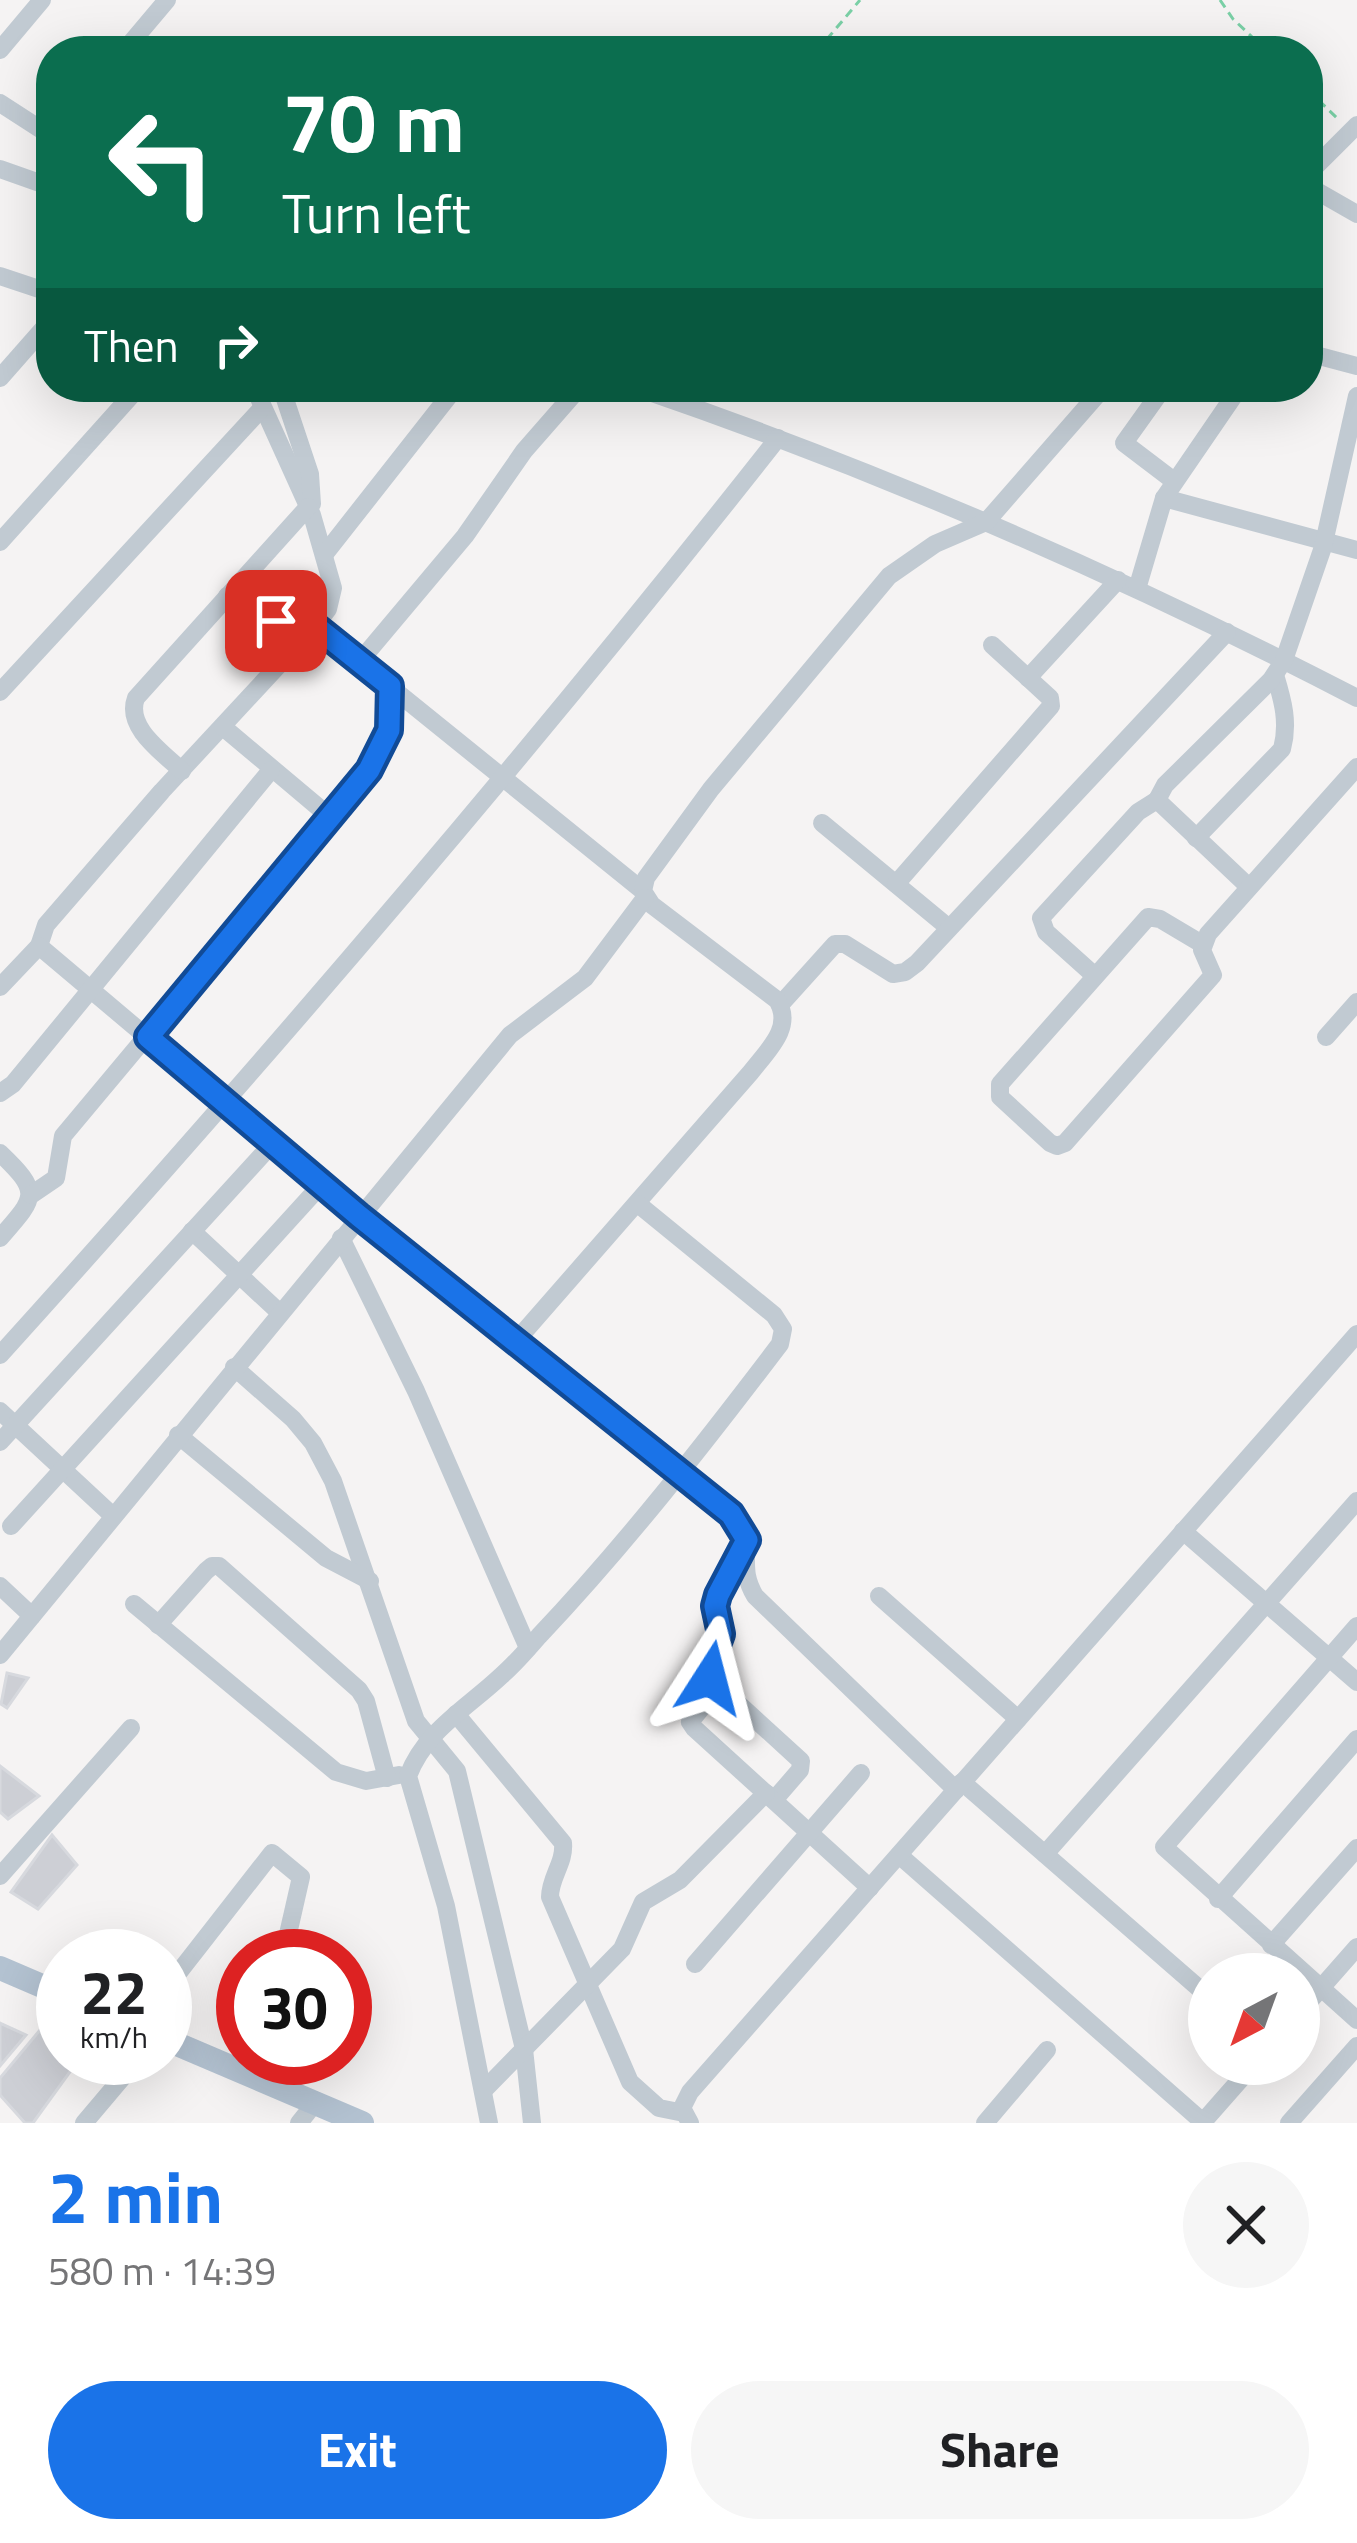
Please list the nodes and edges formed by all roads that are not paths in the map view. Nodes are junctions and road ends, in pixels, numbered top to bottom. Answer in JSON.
{"nodes":[{"id":1,"x":43,"y":0,"type":"edge"},
{"id":2,"x":167,"y":0,"type":"edge"},
{"id":3,"x":137,"y":36,"type":"edge"},
{"id":4,"x":0,"y":50,"type":"edge"},
{"id":5,"x":0,"y":103,"type":"edge"},
{"id":6,"x":36,"y":126,"type":"edge"},
{"id":7,"x":1354,"y":128,"type":"edge"},
{"id":8,"x":1323,"y":159,"type":"edge"},
{"id":9,"x":0,"y":169,"type":"edge"},
{"id":10,"x":36,"y":182,"type":"edge"},
{"id":11,"x":1323,"y":195,"type":"edge"},
{"id":12,"x":1357,"y":214,"type":"edge"},
{"id":13,"x":0,"y":276,"type":"edge"},
{"id":14,"x":36,"y":288,"type":"edge"},
{"id":15,"x":36,"y":337,"type":"edge"},
{"id":16,"x":1323,"y":357,"type":"edge"},
{"id":17,"x":1357,"y":366,"type":"edge"},
{"id":18,"x":0,"y":378,"type":"edge"},
{"id":19,"x":1357,"y":396,"type":"edge"},
{"id":20,"x":126,"y":402,"type":"edge"},
{"id":21,"x":260,"y":402,"type":"edge"},
{"id":22,"x":286,"y":402,"type":"edge"},
{"id":23,"x":444,"y":402,"type":"edge"},
{"id":24,"x":567,"y":402,"type":"edge"},
{"id":25,"x":676,"y":402,"type":"edge"},
{"id":26,"x":1091,"y":402,"type":"edge"},
{"id":27,"x":1153,"y":402,"type":"edge"},
{"id":28,"x":1230,"y":402,"type":"edge"},
{"id":29,"x":262,"y":408,"type":"junction"},
{"id":30,"x":778,"y":438,"type":"junction"},
{"id":31,"x":1169,"y":490,"type":"junction"},
{"id":32,"x":310,"y":511,"type":"junction"},
{"id":33,"x":986,"y":522,"type":"junction"},
{"id":34,"x":1325,"y":541,"type":"junction"},
{"id":35,"x":0,"y":542,"type":"edge"},
{"id":36,"x":1357,"y":550,"type":"edge"},
{"id":37,"x":323,"y":555,"type":"junction"},
{"id":38,"x":1128,"y":584,"type":"junction"},
{"id":39,"x":227,"y":596,"type":"junction"},
{"id":40,"x":315,"y":626,"type":"junction"},
{"id":41,"x":1227,"y":632,"type":"junction"},
{"id":42,"x":992,"y":646,"type":"dead end"},
{"id":43,"x":360,"y":661,"type":"junction"},
{"id":44,"x":1280,"y":667,"type":"junction"},
{"id":45,"x":1028,"y":678,"type":"junction"},
{"id":46,"x":390,"y":686,"type":"junction"},
{"id":47,"x":1,"y":688,"type":"edge"},
{"id":48,"x":1357,"y":698,"type":"edge"},
{"id":49,"x":223,"y":727,"type":"junction"},
{"id":50,"x":1357,"y":767,"type":"edge"},
{"id":51,"x":271,"y":770,"type":"junction"},
{"id":52,"x":182,"y":771,"type":"junction"},
{"id":53,"x":502,"y":776,"type":"junction"},
{"id":54,"x":1157,"y":800,"type":"junction"},
{"id":55,"x":330,"y":817,"type":"junction"},
{"id":56,"x":822,"y":823,"type":"dead end"},
{"id":57,"x":1196,"y":838,"type":"junction"},
{"id":58,"x":896,"y":884,"type":"junction"},
{"id":59,"x":1250,"y":886,"type":"junction"},
{"id":60,"x":644,"y":895,"type":"junction"},
{"id":61,"x":950,"y":928,"type":"junction"},
{"id":62,"x":1202,"y":944,"type":"junction"},
{"id":63,"x":39,"y":946,"type":"junction"},
{"id":64,"x":1095,"y":976,"type":"junction"},
{"id":65,"x":0,"y":987,"type":"edge"},
{"id":66,"x":91,"y":992,"type":"junction"},
{"id":67,"x":1357,"y":1003,"type":"edge"},
{"id":68,"x":780,"y":1005,"type":"junction"},
{"id":69,"x":1326,"y":1036,"type":"dead end"},
{"id":70,"x":148,"y":1037,"type":"junction"},
{"id":71,"x":0,"y":1093,"type":"edge"},
{"id":72,"x":227,"y":1104,"type":"junction"},
{"id":73,"x":273,"y":1143,"type":"junction"},
{"id":74,"x":0,"y":1153,"type":"edge"},
{"id":75,"x":321,"y":1185,"type":"junction"},
{"id":76,"x":31,"y":1195,"type":"junction"},
{"id":77,"x":638,"y":1204,"type":"junction"},
{"id":78,"x":359,"y":1216,"type":"junction"},
{"id":79,"x":192,"y":1232,"type":"junction"},
{"id":80,"x":0,"y":1238,"type":"edge"},
{"id":81,"x":341,"y":1238,"type":"junction"},
{"id":82,"x":239,"y":1275,"type":"junction"},
{"id":83,"x":279,"y":1312,"type":"junction"},
{"id":84,"x":1357,"y":1334,"type":"edge"},
{"id":85,"x":516,"y":1341,"type":"junction"},
{"id":86,"x":0,"y":1355,"type":"edge"},
{"id":87,"x":234,"y":1366,"type":"junction"},
{"id":88,"x":0,"y":1411,"type":"edge"},
{"id":89,"x":15,"y":1425,"type":"junction"},
{"id":90,"x":178,"y":1435,"type":"junction"},
{"id":91,"x":0,"y":1442,"type":"edge"},
{"id":92,"x":62,"y":1468,"type":"junction"},
{"id":93,"x":680,"y":1474,"type":"junction"},
{"id":94,"x":1357,"y":1501,"type":"edge"},
{"id":95,"x":113,"y":1516,"type":"junction"},
{"id":96,"x":11,"y":1526,"type":"dead end"},
{"id":97,"x":1183,"y":1532,"type":"junction"},
{"id":98,"x":747,"y":1540,"type":"junction"},
{"id":99,"x":370,"y":1581,"type":"junction"},
{"id":100,"x":0,"y":1586,"type":"edge"},
{"id":101,"x":879,"y":1596,"type":"dead end"},
{"id":102,"x":1266,"y":1603,"type":"junction"},
{"id":103,"x":134,"y":1604,"type":"dead end"},
{"id":104,"x":32,"y":1616,"type":"junction"},
{"id":105,"x":158,"y":1625,"type":"junction"},
{"id":106,"x":1357,"y":1626,"type":"edge"},
{"id":107,"x":528,"y":1648,"type":"junction"},
{"id":108,"x":0,"y":1655,"type":"edge"},
{"id":109,"x":1329,"y":1658,"type":"junction"},
{"id":110,"x":1357,"y":1682,"type":"edge"},
{"id":111,"x":718,"y":1688,"type":"junction"},
{"id":112,"x":456,"y":1714,"type":"junction"},
{"id":113,"x":1018,"y":1719,"type":"junction"},
{"id":114,"x":131,"y":1728,"type":"dead end"},
{"id":115,"x":429,"y":1738,"type":"junction"},
{"id":116,"x":1357,"y":1739,"type":"edge"},
{"id":117,"x":410,"y":1772,"type":"junction"},
{"id":118,"x":861,"y":1772,"type":"dead end"},
{"id":119,"x":387,"y":1778,"type":"junction"},
{"id":120,"x":959,"y":1786,"type":"junction"},
{"id":121,"x":770,"y":1796,"type":"junction"},
{"id":122,"x":809,"y":1833,"type":"junction"},
{"id":123,"x":1357,"y":1848,"type":"edge"},
{"id":124,"x":1045,"y":1854,"type":"junction"},
{"id":125,"x":899,"y":1855,"type":"junction"},
{"id":126,"x":0,"y":1876,"type":"edge"},
{"id":127,"x":870,"y":1888,"type":"junction"},
{"id":128,"x":1218,"y":1899,"type":"junction"},
{"id":129,"x":289,"y":1929,"type":"edge"},
{"id":130,"x":1270,"y":1946,"type":"junction"},
{"id":131,"x":1357,"y":1947,"type":"edge"},
{"id":132,"x":1278,"y":1953,"type":"edge"},
{"id":133,"x":192,"y":1955,"type":"edge"},
{"id":134,"x":695,"y":1964,"type":"dead end"},
{"id":135,"x":0,"y":1968,"type":"edge"},
{"id":136,"x":1188,"y":1979,"type":"edge"},
{"id":137,"x":36,"y":1983,"type":"edge"},
{"id":138,"x":587,"y":1986,"type":"junction"},
{"id":139,"x":1320,"y":1989,"type":"joint"},
{"id":140,"x":1357,"y":2020,"type":"edge"},
{"id":141,"x":1357,"y":2046,"type":"edge"},
{"id":142,"x":524,"y":2049,"type":"junction"},
{"id":143,"x":1047,"y":2050,"type":"dead end"},
{"id":144,"x":117,"y":2085,"type":"edge"},
{"id":145,"x":274,"y":2085,"type":"edge"},
{"id":146,"x":1236,"y":2085,"type":"edge"},
{"id":147,"x":483,"y":2091,"type":"junction"},
{"id":148,"x":307,"y":2113,"type":"edge"},
{"id":149,"x":687,"y":2118,"type":"edge"},
{"id":150,"x":86,"y":2122,"type":"edge"},
{"id":151,"x":362,"y":2123,"type":"edge"},
{"id":152,"x":489,"y":2123,"type":"edge"},
{"id":153,"x":532,"y":2123,"type":"edge"},
{"id":154,"x":985,"y":2123,"type":"edge"},
{"id":155,"x":1204,"y":2123,"type":"edge"},
{"id":156,"x":1289,"y":2123,"type":"edge"}],
"edges":[{"from":1,"to":4,"type":"street"},
{"from":2,"to":3,"type":"street"},
{"from":5,"to":6,"type":"street"},
{"from":7,"to":8,"type":"street"},
{"from":9,"to":10,"type":"street"},
{"from":11,"to":12,"type":"street"},
{"from":13,"to":14,"type":"street"},
{"from":15,"to":18,"type":"street"},
{"from":16,"to":17,"type":"street"},
{"from":19,"to":34,"type":"street"},
{"from":20,"to":35,"type":"street"},
{"from":21,"to":29,"type":"street"},
{"from":22,"to":32,"type":"street"},
{"from":23,"to":37,"type":"street"},
{"from":24,"to":43,"type":"street"},
{"from":25,"to":30,"type":"street"},
{"from":26,"to":33,"type":"street"},
{"from":27,"to":31,"type":"street"},
{"from":28,"to":31,"type":"street"},
{"from":29,"to":32,"type":"street"},
{"from":29,"to":47,"type":"street"},
{"from":30,"to":33,"type":"street"},
{"from":30,"to":53,"type":"street"},
{"from":31,"to":34,"type":"street"},
{"from":31,"to":38,"type":"street"},
{"from":32,"to":37,"type":"street"},
{"from":32,"to":39,"type":"street"},
{"from":33,"to":38,"type":"street"},
{"from":33,"to":60,"type":"street"},
{"from":34,"to":36,"type":"street"},
{"from":34,"to":44,"type":"street"},
{"from":37,"to":40,"type":"street"},
{"from":38,"to":41,"type":"street"},
{"from":38,"to":45,"type":"street"},
{"from":39,"to":40,"type":"street"},
{"from":39,"to":52,"type":"street"},
{"from":40,"to":43,"type":"street"},
{"from":40,"to":49,"type":"street"},
{"from":41,"to":44,"type":"street"},
{"from":41,"to":61,"type":"street"},
{"from":42,"to":45,"type":"street"},
{"from":43,"to":46,"type":"street"},
{"from":44,"to":48,"type":"street"},
{"from":44,"to":54,"type":"street"},
{"from":44,"to":57,"type":"street"},
{"from":45,"to":58,"type":"street"},
{"from":46,"to":53,"type":"street"},
{"from":46,"to":55,"type":"street"},
{"from":49,"to":51,"type":"street"},
{"from":49,"to":52,"type":"street"},
{"from":50,"to":59,"type":"street"},
{"from":51,"to":55,"type":"street"},
{"from":51,"to":66,"type":"street"},
{"from":52,"to":63,"type":"street"},
{"from":53,"to":60,"type":"street"},
{"from":53,"to":72,"type":"street"},
{"from":54,"to":57,"type":"street"},
{"from":54,"to":64,"type":"street"},
{"from":55,"to":70,"type":"street"},
{"from":56,"to":58,"type":"street"},
{"from":57,"to":59,"type":"street"},
{"from":58,"to":61,"type":"street"},
{"from":59,"to":62,"type":"street"},
{"from":60,"to":68,"type":"street"},
{"from":60,"to":78,"type":"street"},
{"from":61,"to":68,"type":"street"},
{"from":62,"to":64,"type":"street"},
{"from":62,"to":64,"type":"street"},
{"from":63,"to":65,"type":"street"},
{"from":63,"to":66,"type":"street"},
{"from":66,"to":70,"type":"street"},
{"from":66,"to":71,"type":"street"},
{"from":67,"to":69,"type":"street"},
{"from":68,"to":77,"type":"street"},
{"from":70,"to":72,"type":"street"},
{"from":70,"to":76,"type":"street"},
{"from":72,"to":73,"type":"street"},
{"from":72,"to":86,"type":"street"},
{"from":73,"to":75,"type":"street"},
{"from":73,"to":79,"type":"street"},
{"from":74,"to":76,"type":"street"},
{"from":75,"to":78,"type":"street"},
{"from":75,"to":82,"type":"street"},
{"from":76,"to":80,"type":"street"},
{"from":77,"to":85,"type":"street"},
{"from":77,"to":93,"type":"street"},
{"from":78,"to":81,"type":"street"},
{"from":78,"to":85,"type":"street"},
{"from":79,"to":82,"type":"street"},
{"from":79,"to":89,"type":"street"},
{"from":81,"to":83,"type":"street"},
{"from":81,"to":107,"type":"street"},
{"from":82,"to":83,"type":"street"},
{"from":82,"to":92,"type":"street"},
{"from":83,"to":87,"type":"street"},
{"from":84,"to":97,"type":"street"},
{"from":85,"to":93,"type":"street"},
{"from":87,"to":90,"type":"street"},
{"from":87,"to":99,"type":"street"},
{"from":88,"to":89,"type":"street"},
{"from":89,"to":91,"type":"street"},
{"from":89,"to":92,"type":"street"},
{"from":90,"to":95,"type":"street"},
{"from":90,"to":99,"type":"street"},
{"from":92,"to":95,"type":"street"},
{"from":92,"to":96,"type":"street"},
{"from":93,"to":98,"type":"street"},
{"from":93,"to":107,"type":"street"},
{"from":94,"to":102,"type":"street"},
{"from":95,"to":104,"type":"street"},
{"from":97,"to":102,"type":"street"},
{"from":97,"to":113,"type":"street"},
{"from":98,"to":111,"type":"street"},
{"from":98,"to":120,"type":"street"},
{"from":99,"to":115,"type":"street"},
{"from":100,"to":104,"type":"street"},
{"from":101,"to":113,"type":"street"},
{"from":102,"to":109,"type":"street"},
{"from":102,"to":124,"type":"street"},
{"from":103,"to":105,"type":"street"},
{"from":104,"to":108,"type":"street"},
{"from":105,"to":119,"type":"street"},
{"from":105,"to":119,"type":"street"},
{"from":106,"to":109,"type":"street"},
{"from":107,"to":112,"type":"street"},
{"from":109,"to":110,"type":"street"},
{"from":109,"to":128,"type":"street"},
{"from":111,"to":121,"type":"street"},
{"from":111,"to":121,"type":"street"},
{"from":112,"to":115,"type":"street"},
{"from":112,"to":138,"type":"street"},
{"from":113,"to":120,"type":"street"},
{"from":114,"to":126,"type":"street"},
{"from":115,"to":117,"type":"street"},
{"from":115,"to":142,"type":"street"},
{"from":116,"to":128,"type":"street"},
{"from":117,"to":119,"type":"street"},
{"from":117,"to":147,"type":"street"},
{"from":118,"to":122,"type":"street"},
{"from":120,"to":124,"type":"street"},
{"from":120,"to":125,"type":"street"},
{"from":121,"to":122,"type":"street"},
{"from":121,"to":138,"type":"street"},
{"from":122,"to":127,"type":"street"},
{"from":122,"to":134,"type":"street"},
{"from":123,"to":130,"type":"street"},
{"from":124,"to":136,"type":"street"},
{"from":125,"to":127,"type":"street"},
{"from":125,"to":155,"type":"street"},
{"from":127,"to":149,"type":"street"},
{"from":128,"to":130,"type":"street"},
{"from":129,"to":133,"type":"street"},
{"from":130,"to":132,"type":"street"},
{"from":131,"to":139,"type":"street"},
{"from":135,"to":137,"type":"main road"},
{"from":138,"to":142,"type":"street"},
{"from":138,"to":149,"type":"street"},
{"from":139,"to":140,"type":"street"},
{"from":141,"to":156,"type":"street"},
{"from":142,"to":147,"type":"street"},
{"from":142,"to":153,"type":"street"},
{"from":143,"to":154,"type":"street"},
{"from":144,"to":150,"type":"street"},
{"from":145,"to":148,"type":"main road"},
{"from":146,"to":155,"type":"street"},
{"from":147,"to":152,"type":"street"},
{"from":148,"to":151,"type":"main road"}]}
